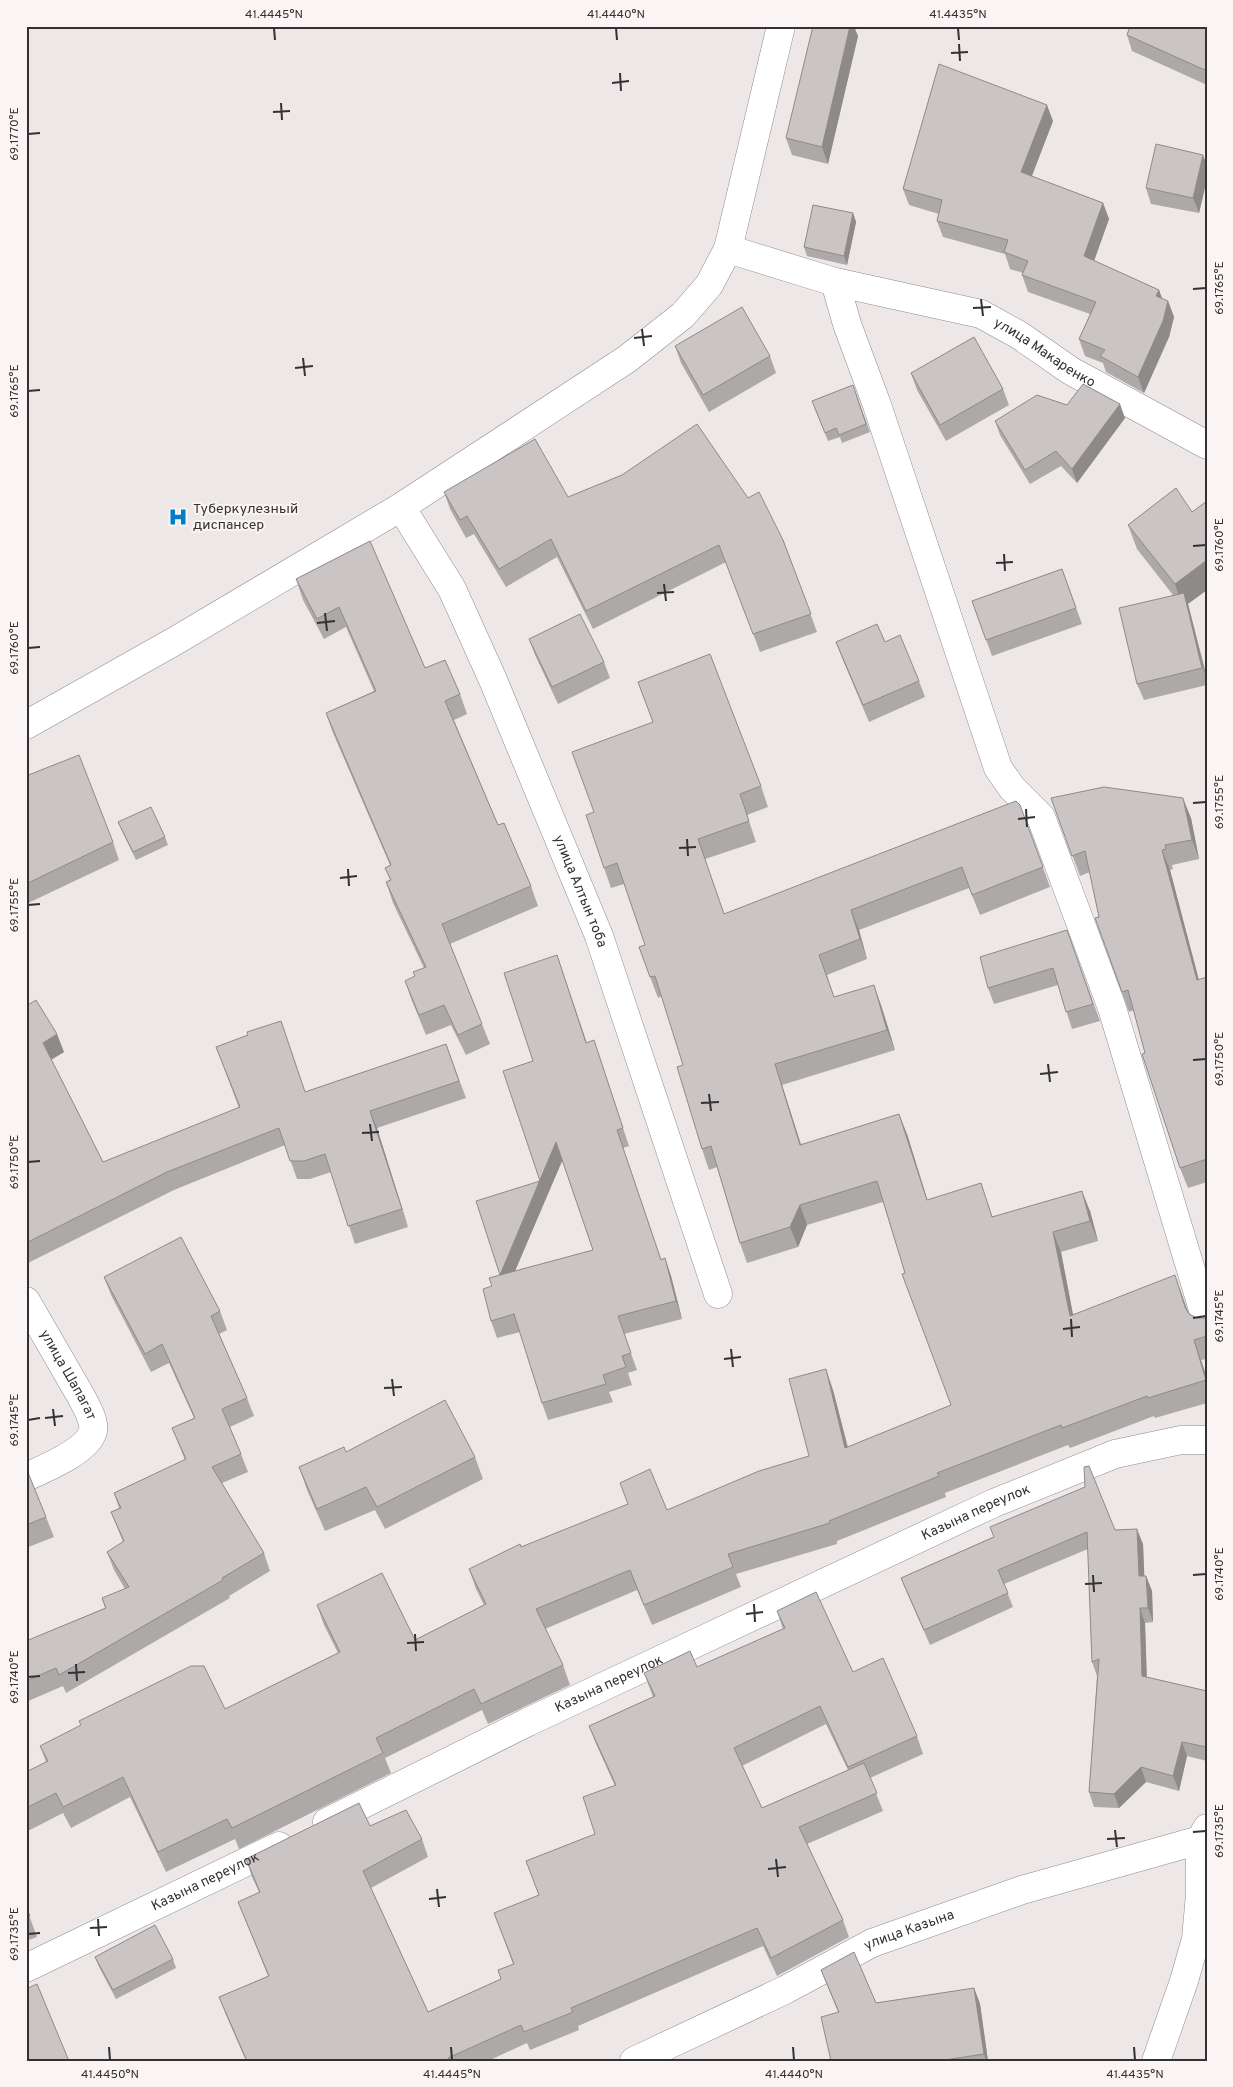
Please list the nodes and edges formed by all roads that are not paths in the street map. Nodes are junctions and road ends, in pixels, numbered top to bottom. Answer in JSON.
{"nodes":[{"id":1,"x":780,"y":26,"type":"edge"},
{"id":2,"x":728,"y":249,"type":"junction"},
{"id":3,"x":835,"y":282,"type":"junction"},
{"id":4,"x":1207,"y":445,"type":"edge"},
{"id":5,"x":401,"y":506,"type":"junction"},
{"id":6,"x":26,"y":725,"type":"edge"},
{"id":7,"x":718,"y":1294,"type":"dead end"},
{"id":8,"x":26,"y":1301,"type":"edge"},
{"id":9,"x":1207,"y":1324,"type":"edge"},
{"id":10,"x":1207,"y":1440,"type":"edge"},
{"id":11,"x":26,"y":1477,"type":"edge"},
{"id":12,"x":1204,"y":1834,"type":"edge"},
{"id":13,"x":26,"y":1968,"type":"edge"},
{"id":14,"x":634,"y":2061,"type":"edge"},
{"id":15,"x":1156,"y":2061,"type":"edge"}],
"edges":[{"from":1,"to":2,"type":"street"},
{"from":2,"to":3,"type":"street","name":"улица Макаренко"},
{"from":2,"to":5,"type":"street"},
{"from":3,"to":4,"type":"street","name":"улица Макаренко"},
{"from":3,"to":9,"type":"street"},
{"from":5,"to":6,"type":"street"},
{"from":5,"to":7,"type":"street","name":"улица Алтын тоба"},
{"from":8,"to":11,"type":"street","name":"улица Шапагат"},
{"from":10,"to":13,"type":"street","name":"Казына переулок"},
{"from":12,"to":14,"type":"street","name":"улица Казына"},
{"from":12,"to":15,"type":"street"}]}
